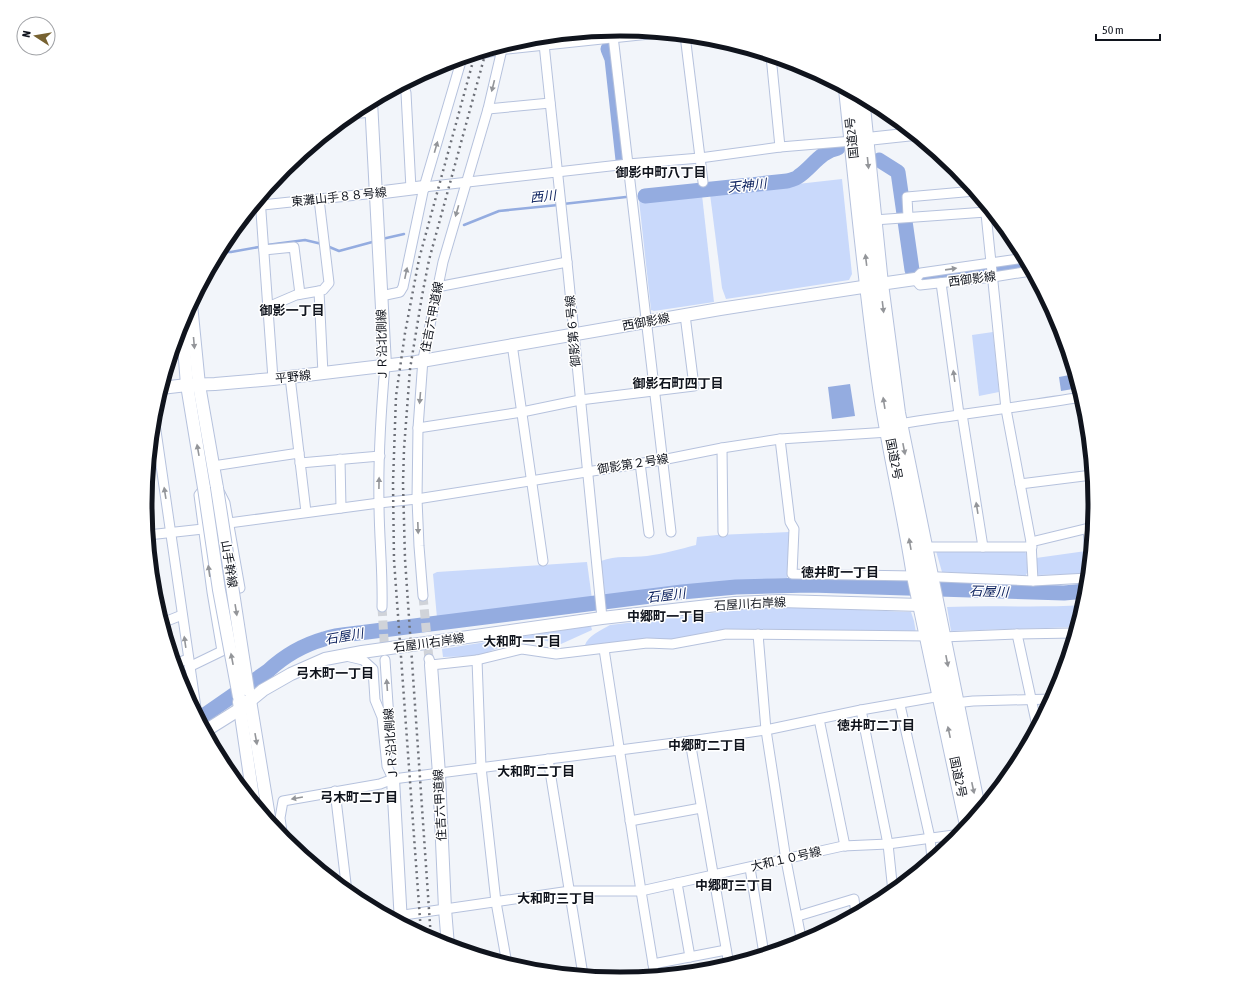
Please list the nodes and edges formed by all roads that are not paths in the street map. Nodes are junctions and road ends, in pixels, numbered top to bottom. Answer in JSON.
{"nodes":[{"id":1,"x":610,"y":36,"type":"edge"},
{"id":2,"x":613,"y":36,"type":"edge"},
{"id":3,"x":686,"y":41,"type":"edge"},
{"id":4,"x":544,"y":44,"type":"junction"},
{"id":5,"x":528,"y":45,"type":"edge"},
{"id":6,"x":502,"y":51,"type":"edge"},
{"id":7,"x":772,"y":62,"type":"edge"},
{"id":8,"x":460,"y":65,"type":"edge"},
{"id":9,"x":405,"y":89,"type":"edge"},
{"id":10,"x":849,"y":96,"type":"edge"},
{"id":11,"x":550,"y":103,"type":"junction"},
{"id":12,"x":861,"y":103,"type":"edge"},
{"id":13,"x":371,"y":108,"type":"edge"},
{"id":14,"x":488,"y":109,"type":"junction"},
{"id":15,"x":907,"y":135,"type":"edge"},
{"id":16,"x":859,"y":140,"type":"junction"},
{"id":17,"x":780,"y":147,"type":"junction"},
{"id":18,"x":700,"y":158,"type":"junction"},
{"id":19,"x":628,"y":164,"type":"junction"},
{"id":20,"x":556,"y":172,"type":"junction"},
{"id":21,"x":703,"y":182,"type":"dead end"},
{"id":22,"x":465,"y":183,"type":"junction"},
{"id":23,"x":424,"y":187,"type":"junction"},
{"id":24,"x":411,"y":189,"type":"junction"},
{"id":25,"x":969,"y":192,"type":"edge"},
{"id":26,"x":376,"y":193,"type":"junction"},
{"id":27,"x":319,"y":199,"type":"junction"},
{"id":28,"x":262,"y":203,"type":"edge"},
{"id":29,"x":259,"y":207,"type":"edge"},
{"id":30,"x":983,"y":208,"type":"edge"},
{"id":31,"x":987,"y":213,"type":"edge"},
{"id":32,"x":906,"y":217,"type":"junction"},
{"id":33,"x":874,"y":220,"type":"junction"},
{"id":34,"x":264,"y":250,"type":"junction"},
{"id":35,"x":1019,"y":260,"type":"edge"},
{"id":36,"x":567,"y":262,"type":"junction"},
{"id":37,"x":992,"y":271,"type":"junction"},
{"id":38,"x":1026,"y":271,"type":"edge"},
{"id":39,"x":915,"y":279,"type":"junction"},
{"id":40,"x":941,"y":283,"type":"junction"},
{"id":41,"x":875,"y":285,"type":"junction"},
{"id":42,"x":437,"y":287,"type":"junction"},
{"id":43,"x":319,"y":291,"type":"junction"},
{"id":44,"x":300,"y":294,"type":"junction"},
{"id":45,"x":382,"y":296,"type":"junction"},
{"id":46,"x":268,"y":307,"type":"junction"},
{"id":47,"x":685,"y":315,"type":"junction"},
{"id":48,"x":191,"y":317,"type":"edge"},
{"id":49,"x":647,"y":322,"type":"junction"},
{"id":50,"x":184,"y":335,"type":"edge"},
{"id":51,"x":574,"y":335,"type":"junction"},
{"id":52,"x":512,"y":344,"type":"junction"},
{"id":53,"x":423,"y":359,"type":"junction"},
{"id":54,"x":385,"y":365,"type":"junction"},
{"id":55,"x":323,"y":374,"type":"junction"},
{"id":56,"x":290,"y":377,"type":"junction"},
{"id":57,"x":273,"y":379,"type":"junction"},
{"id":58,"x":193,"y":385,"type":"junction"},
{"id":59,"x":167,"y":387,"type":"edge"},
{"id":60,"x":655,"y":391,"type":"junction"},
{"id":61,"x":1076,"y":398,"type":"edge"},
{"id":62,"x":580,"y":400,"type":"junction"},
{"id":63,"x":1006,"y":410,"type":"junction"},
{"id":64,"x":522,"y":412,"type":"junction"},
{"id":65,"x":961,"y":414,"type":"junction"},
{"id":66,"x":418,"y":428,"type":"junction"},
{"id":67,"x":894,"y":428,"type":"junction"},
{"id":68,"x":780,"y":439,"type":"junction"},
{"id":69,"x":722,"y":448,"type":"junction"},
{"id":70,"x":155,"y":453,"type":"edge"},
{"id":71,"x":299,"y":453,"type":"junction"},
{"id":72,"x":380,"y":456,"type":"junction"},
{"id":73,"x":340,"y":459,"type":"junction"},
{"id":74,"x":662,"y":460,"type":"junction"},
{"id":75,"x":300,"y":463,"type":"junction"},
{"id":76,"x":640,"y":463,"type":"junction"},
{"id":77,"x":213,"y":466,"type":"junction"},
{"id":78,"x":586,"y":471,"type":"junction"},
{"id":79,"x":1087,"y":476,"type":"edge"},
{"id":80,"x":532,"y":480,"type":"junction"},
{"id":81,"x":1020,"y":484,"type":"junction"},
{"id":82,"x":204,"y":488,"type":"junction"},
{"id":83,"x":217,"y":488,"type":"junction"},
{"id":84,"x":417,"y":499,"type":"junction"},
{"id":85,"x":379,"y":503,"type":"junction"},
{"id":86,"x":341,"y":508,"type":"junction"},
{"id":87,"x":306,"y":512,"type":"junction"},
{"id":88,"x":229,"y":523,"type":"junction"},
{"id":89,"x":203,"y":529,"type":"junction"},
{"id":90,"x":1087,"y":529,"type":"edge"},
{"id":91,"x":171,"y":532,"type":"junction"},
{"id":92,"x":671,"y":532,"type":"dead end"},
{"id":93,"x":723,"y":532,"type":"dead end"},
{"id":94,"x":649,"y":533,"type":"dead end"},
{"id":95,"x":153,"y":535,"type":"edge"},
{"id":96,"x":1031,"y":544,"type":"junction"},
{"id":97,"x":924,"y":547,"type":"junction"},
{"id":98,"x":983,"y":547,"type":"junction"},
{"id":99,"x":543,"y":561,"type":"dead end"},
{"id":100,"x":1082,"y":578,"type":"edge"},
{"id":101,"x":1033,"y":581,"type":"junction"},
{"id":102,"x":925,"y":589,"type":"junction"},
{"id":103,"x":212,"y":592,"type":"junction"},
{"id":104,"x":423,"y":596,"type":"tunnel mouth"},
{"id":105,"x":382,"y":607,"type":"tunnel mouth"},
{"id":106,"x":601,"y":613,"type":"junction"},
{"id":107,"x":182,"y":615,"type":"junction"},
{"id":108,"x":167,"y":621,"type":"edge"},
{"id":109,"x":1069,"y":633,"type":"edge"},
{"id":110,"x":758,"y":634,"type":"junction"},
{"id":111,"x":1017,"y":634,"type":"junction"},
{"id":112,"x":935,"y":637,"type":"junction"},
{"id":113,"x":604,"y":649,"type":"junction"},
{"id":114,"x":344,"y":656,"type":"junction"},
{"id":115,"x":385,"y":660,"type":"tunnel mouth"},
{"id":116,"x":477,"y":660,"type":"junction"},
{"id":117,"x":430,"y":662,"type":"joint"},
{"id":118,"x":189,"y":663,"type":"junction"},
{"id":119,"x":181,"y":664,"type":"edge"},
{"id":120,"x":194,"y":697,"type":"edge"},
{"id":121,"x":244,"y":699,"type":"junction"},
{"id":122,"x":1031,"y":699,"type":"junction"},
{"id":123,"x":1045,"y":699,"type":"edge"},
{"id":124,"x":948,"y":700,"type":"junction"},
{"id":125,"x":900,"y":705,"type":"junction"},
{"id":126,"x":861,"y":710,"type":"junction"},
{"id":127,"x":1036,"y":718,"type":"edge"},
{"id":128,"x":819,"y":719,"type":"junction"},
{"id":129,"x":209,"y":728,"type":"edge"},
{"id":130,"x":766,"y":730,"type":"junction"},
{"id":131,"x":690,"y":741,"type":"junction"},
{"id":132,"x":619,"y":750,"type":"junction"},
{"id":133,"x":548,"y":759,"type":"junction"},
{"id":134,"x":481,"y":767,"type":"junction"},
{"id":135,"x":439,"y":774,"type":"junction"},
{"id":136,"x":393,"y":780,"type":"junction"},
{"id":137,"x":335,"y":791,"type":"junction"},
{"id":138,"x":253,"y":794,"type":"edge"},
{"id":139,"x":976,"y":807,"type":"edge"},
{"id":140,"x":701,"y":808,"type":"junction"},
{"id":141,"x":268,"y":813,"type":"edge"},
{"id":142,"x":967,"y":818,"type":"edge"},
{"id":143,"x":630,"y":821,"type":"junction"},
{"id":144,"x":281,"y":827,"type":"edge"},
{"id":145,"x":951,"y":835,"type":"edge"},
{"id":146,"x":930,"y":838,"type":"junction"},
{"id":147,"x":888,"y":844,"type":"junction"},
{"id":148,"x":845,"y":846,"type":"junction"},
{"id":149,"x":931,"y":854,"type":"edge"},
{"id":150,"x":786,"y":860,"type":"junction"},
{"id":151,"x":750,"y":868,"type":"junction"},
{"id":152,"x":713,"y":876,"type":"junction"},
{"id":153,"x":346,"y":883,"type":"edge"},
{"id":154,"x":677,"y":884,"type":"junction"},
{"id":155,"x":892,"y":884,"type":"edge"},
{"id":156,"x":570,"y":891,"type":"junction"},
{"id":157,"x":641,"y":892,"type":"junction"},
{"id":158,"x":496,"y":902,"type":"junction"},
{"id":159,"x":855,"y":908,"type":"edge"},
{"id":160,"x":445,"y":909,"type":"junction"},
{"id":161,"x":397,"y":915,"type":"edge"},
{"id":162,"x":798,"y":916,"type":"junction"},
{"id":163,"x":401,"y":917,"type":"edge"},
{"id":164,"x":801,"y":935,"type":"edge"},
{"id":165,"x":447,"y":938,"type":"edge"},
{"id":166,"x":763,"y":949,"type":"edge"},
{"id":167,"x":726,"y":950,"type":"junction"},
{"id":168,"x":690,"y":957,"type":"junction"},
{"id":169,"x":506,"y":958,"type":"edge"},
{"id":170,"x":728,"y":959,"type":"edge"},
{"id":171,"x":653,"y":964,"type":"junction"},
{"id":172,"x":582,"y":970,"type":"edge"},
{"id":173,"x":654,"y":971,"type":"edge"}],
"edges":[{"from":1,"to":4,"type":"street"},
{"from":2,"to":19,"type":"street"},
{"from":3,"to":18,"type":"street"},
{"from":4,"to":5,"type":"street"},
{"from":4,"to":11,"type":"street","name":"御影第６号線"},
{"from":6,"to":14,"type":"street","name":"住吉六甲道線","one_way":true},
{"from":7,"to":17,"type":"street"},
{"from":23,"to":8,"type":"street","name":"ＪＲ沿北側線","one_way":true},
{"from":9,"to":24,"type":"street"},
{"from":10,"to":16,"type":"highway","name":"国道2号"},
{"from":11,"to":14,"type":"street"},
{"from":11,"to":20,"type":"street","name":"御影第６号線"},
{"from":12,"to":16,"type":"highway","name":"国道2号"},
{"from":13,"to":26,"type":"street"},
{"from":14,"to":22,"type":"street","name":"住吉六甲道線"},
{"from":15,"to":16,"type":"street"},
{"from":16,"to":17,"type":"street"},
{"from":16,"to":33,"type":"highway","name":"国道2号","one_way":true},
{"from":41,"to":16,"type":"highway","name":"国道2号","one_way":true},
{"from":17,"to":18,"type":"street"},
{"from":18,"to":19,"type":"street"},
{"from":18,"to":21,"type":"street"},
{"from":19,"to":20,"type":"street"},
{"from":19,"to":49,"type":"street"},
{"from":20,"to":22,"type":"street"},
{"from":20,"to":36,"type":"street","name":"御影第６号線"},
{"from":22,"to":23,"type":"street"},
{"from":22,"to":42,"type":"street","name":"住吉六甲道線","one_way":true},
{"from":23,"to":24,"type":"street","name":"東灘山手８８号線"},
{"from":45,"to":23,"type":"street","name":"ＪＲ沿北側線","one_way":true},
{"from":24,"to":26,"type":"street","name":"東灘山手８８号線"},
{"from":25,"to":32,"type":"street"},
{"from":26,"to":27,"type":"street","name":"東灘山手８８号線"},
{"from":26,"to":45,"type":"street"},
{"from":27,"to":28,"type":"street","name":"東灘山手８８号線"},
{"from":27,"to":43,"type":"street"},
{"from":29,"to":34,"type":"street"},
{"from":30,"to":32,"type":"street"},
{"from":31,"to":37,"type":"street"},
{"from":32,"to":33,"type":"street"},
{"from":33,"to":41,"type":"highway","name":"国道2号"},
{"from":34,"to":44,"type":"street"},
{"from":34,"to":46,"type":"street"},
{"from":35,"to":37,"type":"street","name":"西御影線"},
{"from":36,"to":42,"type":"street"},
{"from":36,"to":51,"type":"street","name":"御影第６号線"},
{"from":37,"to":38,"type":"street","name":"西御影線"},
{"from":39,"to":37,"type":"street","name":"西御影線","one_way":true},
{"from":37,"to":40,"type":"street","name":"西御影線"},
{"from":37,"to":63,"type":"street"},
{"from":39,"to":40,"type":"street","name":"西御影線"},
{"from":39,"to":41,"type":"street","name":"西御影線"},
{"from":65,"to":40,"type":"street","one_way":true},
{"from":41,"to":47,"type":"street","name":"西御影線"},
{"from":41,"to":67,"type":"highway","name":"国道2号"},
{"from":42,"to":53,"type":"street","name":"住吉六甲道線"},
{"from":43,"to":44,"type":"street"},
{"from":43,"to":55,"type":"street"},
{"from":44,"to":46,"type":"street"},
{"from":45,"to":54,"type":"street","name":"ＪＲ沿北側線"},
{"from":46,"to":57,"type":"street"},
{"from":47,"to":49,"type":"street","name":"西御影線"},
{"from":47,"to":60,"type":"street"},
{"from":48,"to":58,"type":"street","name":"山手幹線","one_way":true},
{"from":49,"to":51,"type":"street","name":"西御影線"},
{"from":49,"to":60,"type":"street"},
{"from":50,"to":58,"type":"street","name":"山手幹線"},
{"from":51,"to":52,"type":"street","name":"西御影線"},
{"from":51,"to":62,"type":"street","name":"御影第６号線"},
{"from":52,"to":53,"type":"street","name":"西御影線"},
{"from":52,"to":64,"type":"street"},
{"from":53,"to":54,"type":"street","name":"平野線"},
{"from":53,"to":66,"type":"street","name":"住吉六甲道線","one_way":true},
{"from":54,"to":55,"type":"street","name":"平野線"},
{"from":54,"to":72,"type":"street","name":"ＪＲ沿北側線"},
{"from":55,"to":56,"type":"street","name":"平野線"},
{"from":56,"to":57,"type":"street","name":"平野線"},
{"from":56,"to":71,"type":"street"},
{"from":57,"to":58,"type":"street","name":"平野線"},
{"from":58,"to":59,"type":"street","name":"平野線"},
{"from":58,"to":77,"type":"street","name":"山手幹線"},
{"from":82,"to":58,"type":"street","name":"山手幹線","one_way":true},
{"from":60,"to":62,"type":"street"},
{"from":60,"to":74,"type":"street"},
{"from":61,"to":63,"type":"street","name":"御影第２号線"},
{"from":62,"to":64,"type":"street"},
{"from":62,"to":78,"type":"street","name":"御影第６号線"},
{"from":63,"to":65,"type":"street","name":"御影第２号線"},
{"from":63,"to":81,"type":"street"},
{"from":64,"to":66,"type":"street"},
{"from":64,"to":80,"type":"street"},
{"from":65,"to":67,"type":"street","name":"御影第２号線"},
{"from":98,"to":65,"type":"street","one_way":true},
{"from":66,"to":84,"type":"street","name":"住吉六甲道線"},
{"from":67,"to":68,"type":"street","name":"御影第２号線"},
{"from":67,"to":97,"type":"highway","name":"国道2号","one_way":true},
{"from":102,"to":67,"type":"highway","name":"国道2号","one_way":true},
{"from":68,"to":69,"type":"street","name":"御影第２号線"},
{"from":68,"to":102,"type":"street"},
{"from":69,"to":74,"type":"street","name":"御影第２号線"},
{"from":69,"to":93,"type":"street"},
{"from":91,"to":70,"type":"street","one_way":true},
{"from":71,"to":75,"type":"street"},
{"from":71,"to":77,"type":"street"},
{"from":72,"to":73,"type":"street"},
{"from":85,"to":72,"type":"street","name":"ＪＲ沿北側線","one_way":true},
{"from":73,"to":75,"type":"street"},
{"from":73,"to":86,"type":"street"},
{"from":74,"to":76,"type":"street","name":"御影第２号線"},
{"from":74,"to":92,"type":"street"},
{"from":75,"to":87,"type":"street"},
{"from":76,"to":78,"type":"street","name":"御影第２号線"},
{"from":76,"to":94,"type":"street"},
{"from":77,"to":83,"type":"street","name":"山手幹線"},
{"from":78,"to":80,"type":"street","name":"御影第２号線"},
{"from":78,"to":106,"type":"street","name":"御影第６号線"},
{"from":79,"to":81,"type":"street"},
{"from":80,"to":84,"type":"street","name":"御影第２号線"},
{"from":80,"to":99,"type":"street"},
{"from":81,"to":96,"type":"street"},
{"from":82,"to":89,"type":"street"},
{"from":121,"to":82,"type":"street","name":"山手幹線","one_way":true,"bridge":true},
{"from":83,"to":88,"type":"street"},
{"from":83,"to":121,"type":"street","name":"山手幹線","one_way":true,"bridge":true},
{"from":84,"to":85,"type":"street","name":"御影第２号線"},
{"from":84,"to":104,"type":"street","name":"住吉六甲道線","one_way":true},
{"from":85,"to":86,"type":"street","name":"御影第２号線"},
{"from":85,"to":105,"type":"street","name":"ＪＲ沿北側線"},
{"from":86,"to":87,"type":"street","name":"御影第２号線"},
{"from":87,"to":88,"type":"street","name":"御影第２号線"},
{"from":88,"to":103,"type":"street"},
{"from":89,"to":91,"type":"street"},
{"from":103,"to":89,"type":"street","one_way":true},
{"from":90,"to":96,"type":"street"},
{"from":91,"to":95,"type":"street"},
{"from":91,"to":107,"type":"street"},
{"from":96,"to":98,"type":"street"},
{"from":96,"to":101,"type":"street"},
{"from":97,"to":98,"type":"street"},
{"from":97,"to":102,"type":"highway","name":"国道2号"},
{"from":100,"to":101,"type":"street"},
{"from":101,"to":102,"type":"street"},
{"from":102,"to":106,"type":"street","name":"石屋川右岸線"},
{"from":102,"to":112,"type":"highway","name":"国道2号"},
{"from":103,"to":118,"type":"street"},
{"from":106,"to":114,"type":"street","name":"石屋川右岸線"},
{"from":107,"to":108,"type":"street"},
{"from":118,"to":107,"type":"street","one_way":true},
{"from":109,"to":111,"type":"street"},
{"from":110,"to":112,"type":"street"},
{"from":110,"to":113,"type":"street"},
{"from":110,"to":130,"type":"street"},
{"from":111,"to":112,"type":"street"},
{"from":111,"to":122,"type":"street"},
{"from":112,"to":124,"type":"highway","name":"国道2号"},
{"from":113,"to":116,"type":"street"},
{"from":113,"to":132,"type":"street"},
{"from":114,"to":121,"type":"street","name":"石屋川右岸線"},
{"from":114,"to":136,"type":"street"},
{"from":136,"to":115,"type":"street","name":"ＪＲ沿北側線","one_way":true},
{"from":116,"to":117,"type":"street"},
{"from":116,"to":134,"type":"street"},
{"from":117,"to":135,"type":"street","name":"住吉六甲道線"},
{"from":118,"to":119,"type":"street"},
{"from":118,"to":120,"type":"street"},
{"from":121,"to":129,"type":"street","name":"石屋川右岸線"},
{"from":121,"to":138,"type":"street","name":"山手幹線"},
{"from":121,"to":141,"type":"street","name":"山手幹線","one_way":true},
{"from":122,"to":123,"type":"street"},
{"from":122,"to":124,"type":"street"},
{"from":122,"to":127,"type":"street"},
{"from":124,"to":125,"type":"street"},
{"from":124,"to":139,"type":"highway","name":"国道2号","one_way":true},
{"from":142,"to":124,"type":"highway","name":"国道2号","one_way":true},
{"from":125,"to":126,"type":"street"},
{"from":125,"to":146,"type":"street"},
{"from":126,"to":128,"type":"street"},
{"from":126,"to":147,"type":"street"},
{"from":128,"to":130,"type":"street"},
{"from":128,"to":148,"type":"street"},
{"from":130,"to":131,"type":"street"},
{"from":130,"to":150,"type":"street"},
{"from":131,"to":132,"type":"street"},
{"from":131,"to":140,"type":"street"},
{"from":132,"to":133,"type":"street"},
{"from":132,"to":143,"type":"street"},
{"from":133,"to":134,"type":"street"},
{"from":133,"to":156,"type":"street"},
{"from":134,"to":135,"type":"street"},
{"from":134,"to":158,"type":"street"},
{"from":135,"to":136,"type":"street"},
{"from":135,"to":160,"type":"street","name":"住吉六甲道線"},
{"from":136,"to":137,"type":"street"},
{"from":136,"to":161,"type":"street","name":"ＪＲ沿北側線"},
{"from":137,"to":144,"type":"street","one_way":true},
{"from":137,"to":153,"type":"street"},
{"from":140,"to":143,"type":"street"},
{"from":140,"to":152,"type":"street"},
{"from":143,"to":157,"type":"street"},
{"from":145,"to":146,"type":"street","name":"大和１０号線"},
{"from":146,"to":147,"type":"street","name":"大和１０号線"},
{"from":146,"to":149,"type":"street"},
{"from":147,"to":148,"type":"street","name":"大和１０号線"},
{"from":147,"to":155,"type":"street"},
{"from":148,"to":150,"type":"street","name":"大和１０号線"},
{"from":150,"to":151,"type":"street","name":"大和１０号線"},
{"from":150,"to":162,"type":"street"},
{"from":151,"to":152,"type":"street","name":"大和１０号線"},
{"from":151,"to":166,"type":"street"},
{"from":152,"to":154,"type":"street","name":"大和１０号線"},
{"from":152,"to":167,"type":"street"},
{"from":154,"to":157,"type":"street","name":"大和１０号線"},
{"from":154,"to":168,"type":"street"},
{"from":156,"to":157,"type":"street","name":"大和１０号線"},
{"from":156,"to":158,"type":"street","name":"大和１０号線"},
{"from":156,"to":172,"type":"street"},
{"from":157,"to":171,"type":"street"},
{"from":158,"to":160,"type":"street","name":"大和１０号線"},
{"from":158,"to":169,"type":"street"},
{"from":159,"to":162,"type":"street"},
{"from":160,"to":163,"type":"street","name":"大和１０号線"},
{"from":160,"to":165,"type":"street","name":"住吉六甲道線"},
{"from":162,"to":164,"type":"street"},
{"from":167,"to":168,"type":"street"},
{"from":167,"to":170,"type":"street"},
{"from":168,"to":171,"type":"street"},
{"from":171,"to":173,"type":"street"}]}
